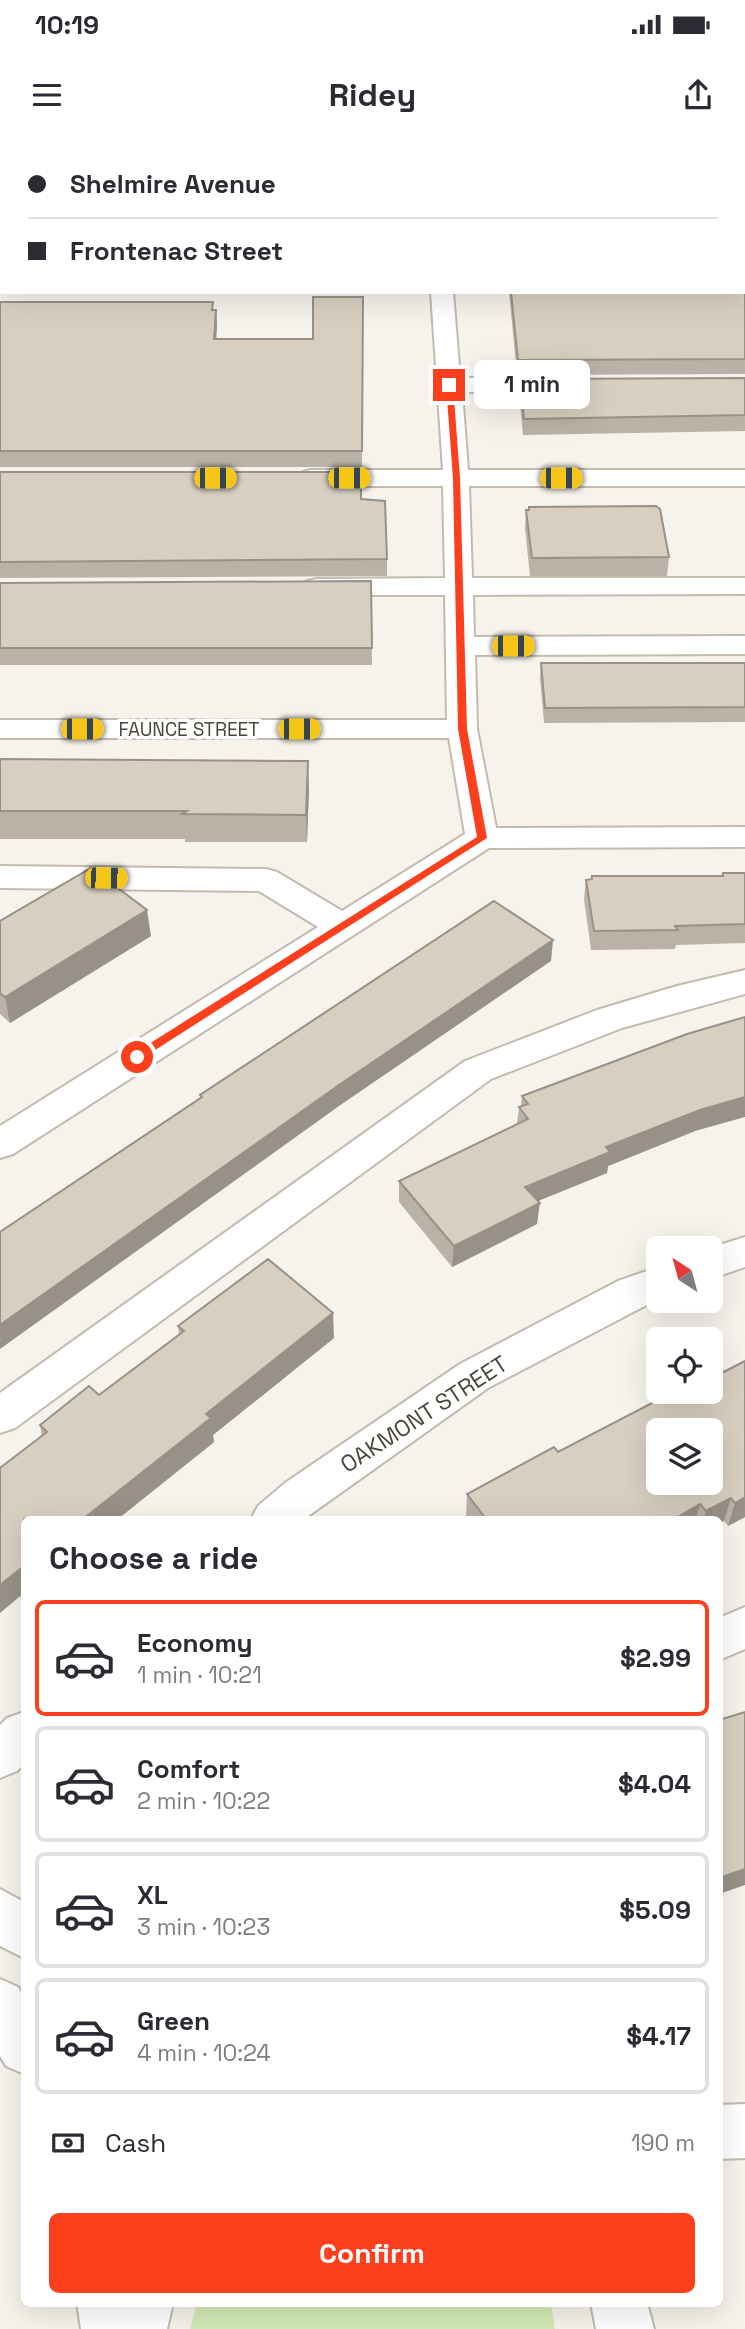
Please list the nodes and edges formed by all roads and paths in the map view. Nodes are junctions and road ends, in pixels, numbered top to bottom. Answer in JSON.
{"nodes":[{"id":1,"x":442,"y":294,"type":"edge"},
{"id":2,"x":597,"y":384,"type":"edge"},
{"id":3,"x":449,"y":385,"type":"junction"},
{"id":4,"x":290,"y":478,"type":"edge"},
{"id":5,"x":456,"y":478,"type":"junction"},
{"id":6,"x":745,"y":478,"type":"edge"},
{"id":7,"x":745,"y":586,"type":"edge"},
{"id":8,"x":292,"y":587,"type":"edge"},
{"id":9,"x":459,"y":587,"type":"junction"},
{"id":10,"x":745,"y":645,"type":"edge"},
{"id":11,"x":461,"y":646,"type":"junction"},
{"id":12,"x":0,"y":729,"type":"edge"},
{"id":13,"x":463,"y":729,"type":"junction"},
{"id":14,"x":745,"y":837,"type":"edge"},
{"id":15,"x":482,"y":838,"type":"junction"},
{"id":16,"x":0,"y":877,"type":"edge"},
{"id":17,"x":343,"y":927,"type":"junction"},
{"id":18,"x":745,"y":982,"type":"edge"},
{"id":19,"x":0,"y":1144,"type":"edge"},
{"id":20,"x":745,"y":1252,"type":"edge"},
{"id":21,"x":723,"y":1260,"type":"edge"},
{"id":22,"x":646,"y":1287,"type":"edge"},
{"id":23,"x":0,"y":1416,"type":"edge"},
{"id":24,"x":277,"y":1516,"type":"edge"},
{"id":25,"x":745,"y":1628,"type":"edge"},
{"id":26,"x":723,"y":1637,"type":"edge"},
{"id":27,"x":21,"y":1737,"type":"edge"},
{"id":28,"x":0,"y":1755,"type":"edge"},
{"id":29,"x":0,"y":1914,"type":"edge"},
{"id":30,"x":21,"y":1932,"type":"edge"},
{"id":31,"x":0,"y":2005,"type":"edge"},
{"id":32,"x":21,"y":2043,"type":"edge"},
{"id":33,"x":745,"y":2131,"type":"edge"},
{"id":34,"x":723,"y":2132,"type":"edge"},
{"id":35,"x":106,"y":2307,"type":"edge"},
{"id":36,"x":144,"y":2307,"type":"edge"},
{"id":37,"x":620,"y":2307,"type":"edge"},
{"id":38,"x":110,"y":2329,"type":"edge"},
{"id":39,"x":138,"y":2329,"type":"edge"},
{"id":40,"x":625,"y":2329,"type":"edge"}],
"edges":[{"from":1,"to":3,"type":"street"},
{"from":2,"to":3,"type":"street"},
{"from":3,"to":5,"type":"street"},
{"from":4,"to":5,"type":"street"},
{"from":5,"to":6,"type":"street"},
{"from":5,"to":9,"type":"street"},
{"from":7,"to":9,"type":"street"},
{"from":8,"to":9,"type":"street"},
{"from":9,"to":11,"type":"street"},
{"from":10,"to":11,"type":"street"},
{"from":11,"to":13,"type":"street"},
{"from":12,"to":13,"type":"street","name":"FAUNCE STREET"},
{"from":13,"to":15,"type":"street"},
{"from":14,"to":15,"type":"street"},
{"from":15,"to":17,"type":"street"},
{"from":16,"to":17,"type":"street"},
{"from":17,"to":19,"type":"street"},
{"from":18,"to":23,"type":"street"},
{"from":20,"to":21,"type":"street"},
{"from":22,"to":24,"type":"street","name":"OAKMONT STREET"},
{"from":25,"to":26,"type":"street"},
{"from":27,"to":28,"type":"street"},
{"from":29,"to":30,"type":"street"},
{"from":31,"to":32,"type":"street"},
{"from":33,"to":34,"type":"street"},
{"from":35,"to":38,"type":"street"},
{"from":36,"to":39,"type":"street"},
{"from":37,"to":40,"type":"street"}]}
